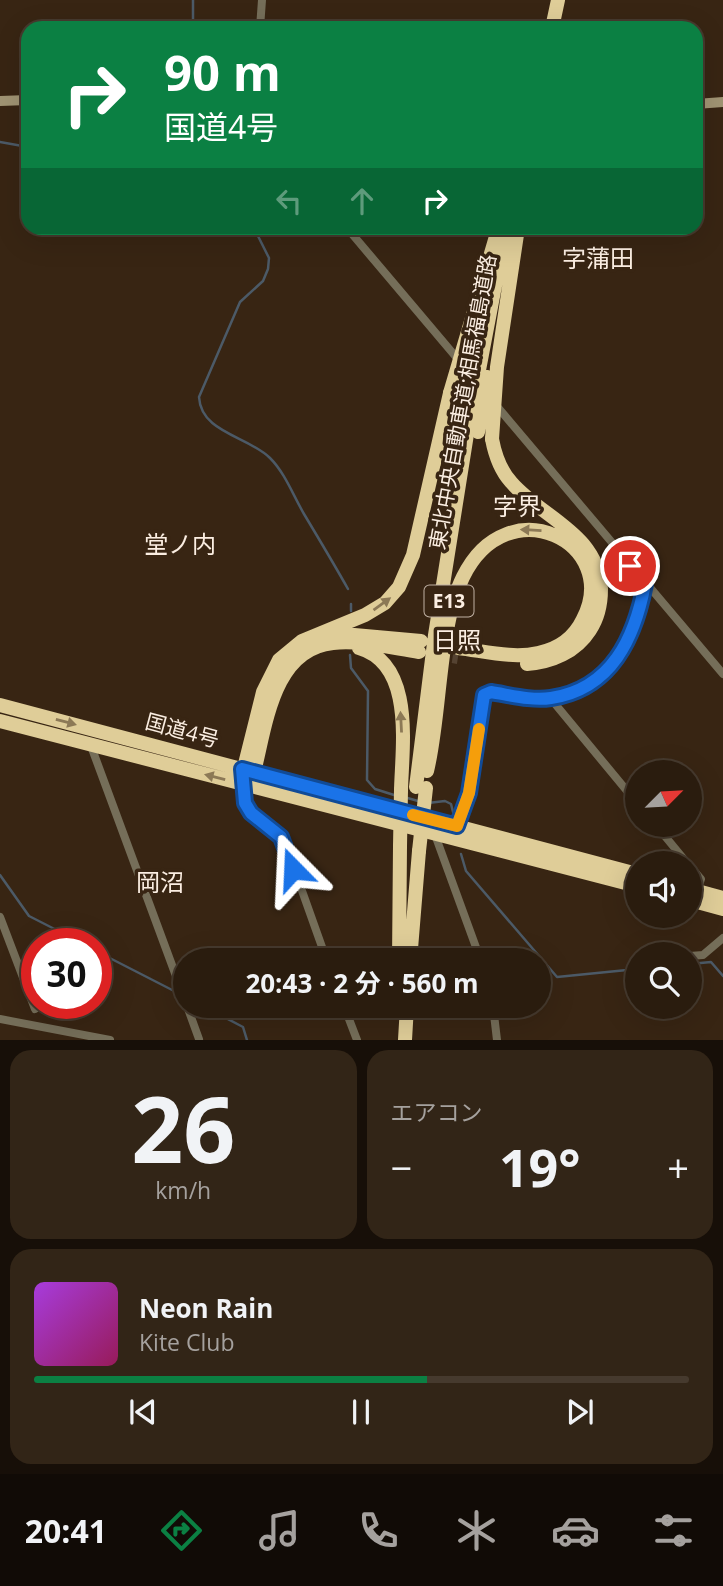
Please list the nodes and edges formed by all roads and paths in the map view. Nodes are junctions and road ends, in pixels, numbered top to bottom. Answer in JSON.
{"nodes":[{"id":1,"x":262,"y":0,"type":"edge"},
{"id":2,"x":558,"y":0,"type":"edge"},
{"id":3,"x":568,"y":0,"type":"edge"},
{"id":4,"x":260,"y":21,"type":"edge"},
{"id":5,"x":554,"y":21,"type":"edge"},
{"id":6,"x":564,"y":21,"type":"edge"},
{"id":7,"x":21,"y":100,"type":"edge"},
{"id":8,"x":0,"y":101,"type":"edge"},
{"id":9,"x":723,"y":102,"type":"edge"},
{"id":10,"x":703,"y":103,"type":"edge"},
{"id":11,"x":353,"y":235,"type":"edge"},
{"id":12,"x":497,"y":235,"type":"edge"},
{"id":13,"x":505,"y":235,"type":"edge"},
{"id":14,"x":515,"y":235,"type":"edge"},
{"id":15,"x":516,"y":235,"type":"edge"},
{"id":16,"x":473,"y":430,"type":"junction"},
{"id":17,"x":645,"y":584,"type":"junction"},
{"id":18,"x":321,"y":633,"type":"junction"},
{"id":19,"x":341,"y":642,"type":"junction"},
{"id":20,"x":723,"y":674,"type":"edge"},
{"id":21,"x":551,"y":698,"type":"junction"},
{"id":22,"x":0,"y":705,"type":"edge"},
{"id":23,"x":0,"y":720,"type":"edge"},
{"id":24,"x":91,"y":746,"type":"junction"},
{"id":25,"x":248,"y":770,"type":"junction"},
{"id":26,"x":427,"y":771,"type":"junction"},
{"id":27,"x":243,"y":784,"type":"junction"},
{"id":28,"x":421,"y":788,"type":"junction"},
{"id":29,"x":625,"y":788,"type":"edge"},
{"id":30,"x":457,"y":826,"type":"junction"},
{"id":31,"x":435,"y":827,"type":"junction"},
{"id":32,"x":666,"y":837,"type":"edge"},
{"id":33,"x":409,"y":848,"type":"junction"},
{"id":34,"x":677,"y":851,"type":"edge"},
{"id":35,"x":625,"y":871,"type":"edge"},
{"id":36,"x":625,"y":882,"type":"edge"},
{"id":37,"x":702,"y":895,"type":"edge"},
{"id":38,"x":702,"y":898,"type":"edge"},
{"id":39,"x":723,"y":898,"type":"edge"},
{"id":40,"x":723,"y":909,"type":"edge"},
{"id":41,"x":0,"y":917,"type":"edge"},
{"id":42,"x":723,"y":938,"type":"edge"},
{"id":43,"x":322,"y":948,"type":"edge"},
{"id":44,"x":401,"y":948,"type":"edge"},
{"id":45,"x":410,"y":948,"type":"edge"},
{"id":46,"x":477,"y":948,"type":"edge"},
{"id":47,"x":702,"y":955,"type":"edge"},
{"id":48,"x":173,"y":969,"type":"edge"},
{"id":49,"x":21,"y":972,"type":"edge"},
{"id":50,"x":191,"y":1018,"type":"edge"},
{"id":51,"x":349,"y":1018,"type":"edge"},
{"id":52,"x":397,"y":1018,"type":"edge"},
{"id":53,"x":406,"y":1018,"type":"edge"},
{"id":54,"x":494,"y":1018,"type":"edge"},
{"id":55,"x":0,"y":1019,"type":"edge"},
{"id":56,"x":199,"y":1039,"type":"edge"},
{"id":57,"x":110,"y":1040,"type":"edge"},
{"id":58,"x":357,"y":1040,"type":"edge"},
{"id":59,"x":396,"y":1040,"type":"edge"},
{"id":60,"x":405,"y":1040,"type":"edge"},
{"id":61,"x":497,"y":1040,"type":"edge"}],
"edges":[{"from":1,"to":4,"type":"street"},
{"from":2,"to":5,"type":"highway"},
{"from":3,"to":6,"type":"highway"},
{"from":7,"to":8,"type":"main road"},
{"from":9,"to":10,"type":"main road"},
{"from":11,"to":17,"type":"street"},
{"from":18,"to":12,"type":"highway","one_way":true,"bridge":true},
{"from":13,"to":16,"type":"highway","name":"東北中央自動車道;相馬福島道路","number":"E13","bridge":true},
{"from":14,"to":16,"type":"highway","name":"東北中央自動車道;相馬福島道路","number":"E13","bridge":true},
{"from":15,"to":26,"type":"highway","one_way":true,"bridge":true},
{"from":16,"to":26,"type":"highway","name":"東北中央自動車道;相馬福島道路","number":"E13"},
{"from":16,"to":28,"type":"highway","name":"東北中央自動車道;相馬福島道路","number":"E13"},
{"from":17,"to":20,"type":"street"},
{"from":17,"to":21,"type":"street"},
{"from":18,"to":19,"type":"highway"},
{"from":18,"to":25,"type":"highway"},
{"from":19,"to":25,"type":"highway"},
{"from":33,"to":19,"type":"highway","one_way":true,"bridge":true},
{"from":21,"to":29,"type":"street"},
{"from":21,"to":30,"type":"street"},
{"from":22,"to":25,"type":"highway","name":"国道4号","one_way":true},
{"from":23,"to":24,"type":"highway","name":"国道4号"},
{"from":27,"to":24,"type":"highway","name":"国道4号","one_way":true},
{"from":24,"to":48,"type":"street"},
{"from":25,"to":27,"type":"highway"},
{"from":25,"to":31,"type":"highway","name":"国道4号"},
{"from":26,"to":28,"type":"highway","name":"東北中央自動車道;相馬福島道路","number":"E13"},
{"from":27,"to":31,"type":"highway","name":"国道4号"},
{"from":27,"to":43,"type":"street"},
{"from":28,"to":33,"type":"highway","name":"東北中央自動車道;相馬福島道路","number":"E13","bridge":true},
{"from":30,"to":31,"type":"highway","name":"国道4号"},
{"from":30,"to":35,"type":"highway","name":"国道4号"},
{"from":31,"to":36,"type":"highway","name":"国道4号"},
{"from":31,"to":46,"type":"street"},
{"from":32,"to":34,"type":"street"},
{"from":33,"to":44,"type":"highway"},
{"from":33,"to":45,"type":"highway","name":"東北中央自動車道;相馬福島道路","number":"E13"},
{"from":37,"to":39,"type":"highway"},
{"from":38,"to":40,"type":"highway"},
{"from":41,"to":49,"type":"street"},
{"from":42,"to":47,"type":"street"},
{"from":50,"to":56,"type":"street"},
{"from":51,"to":58,"type":"street"},
{"from":52,"to":59,"type":"highway"},
{"from":53,"to":60,"type":"highway"},
{"from":54,"to":61,"type":"street"},
{"from":55,"to":57,"type":"street"}]}
